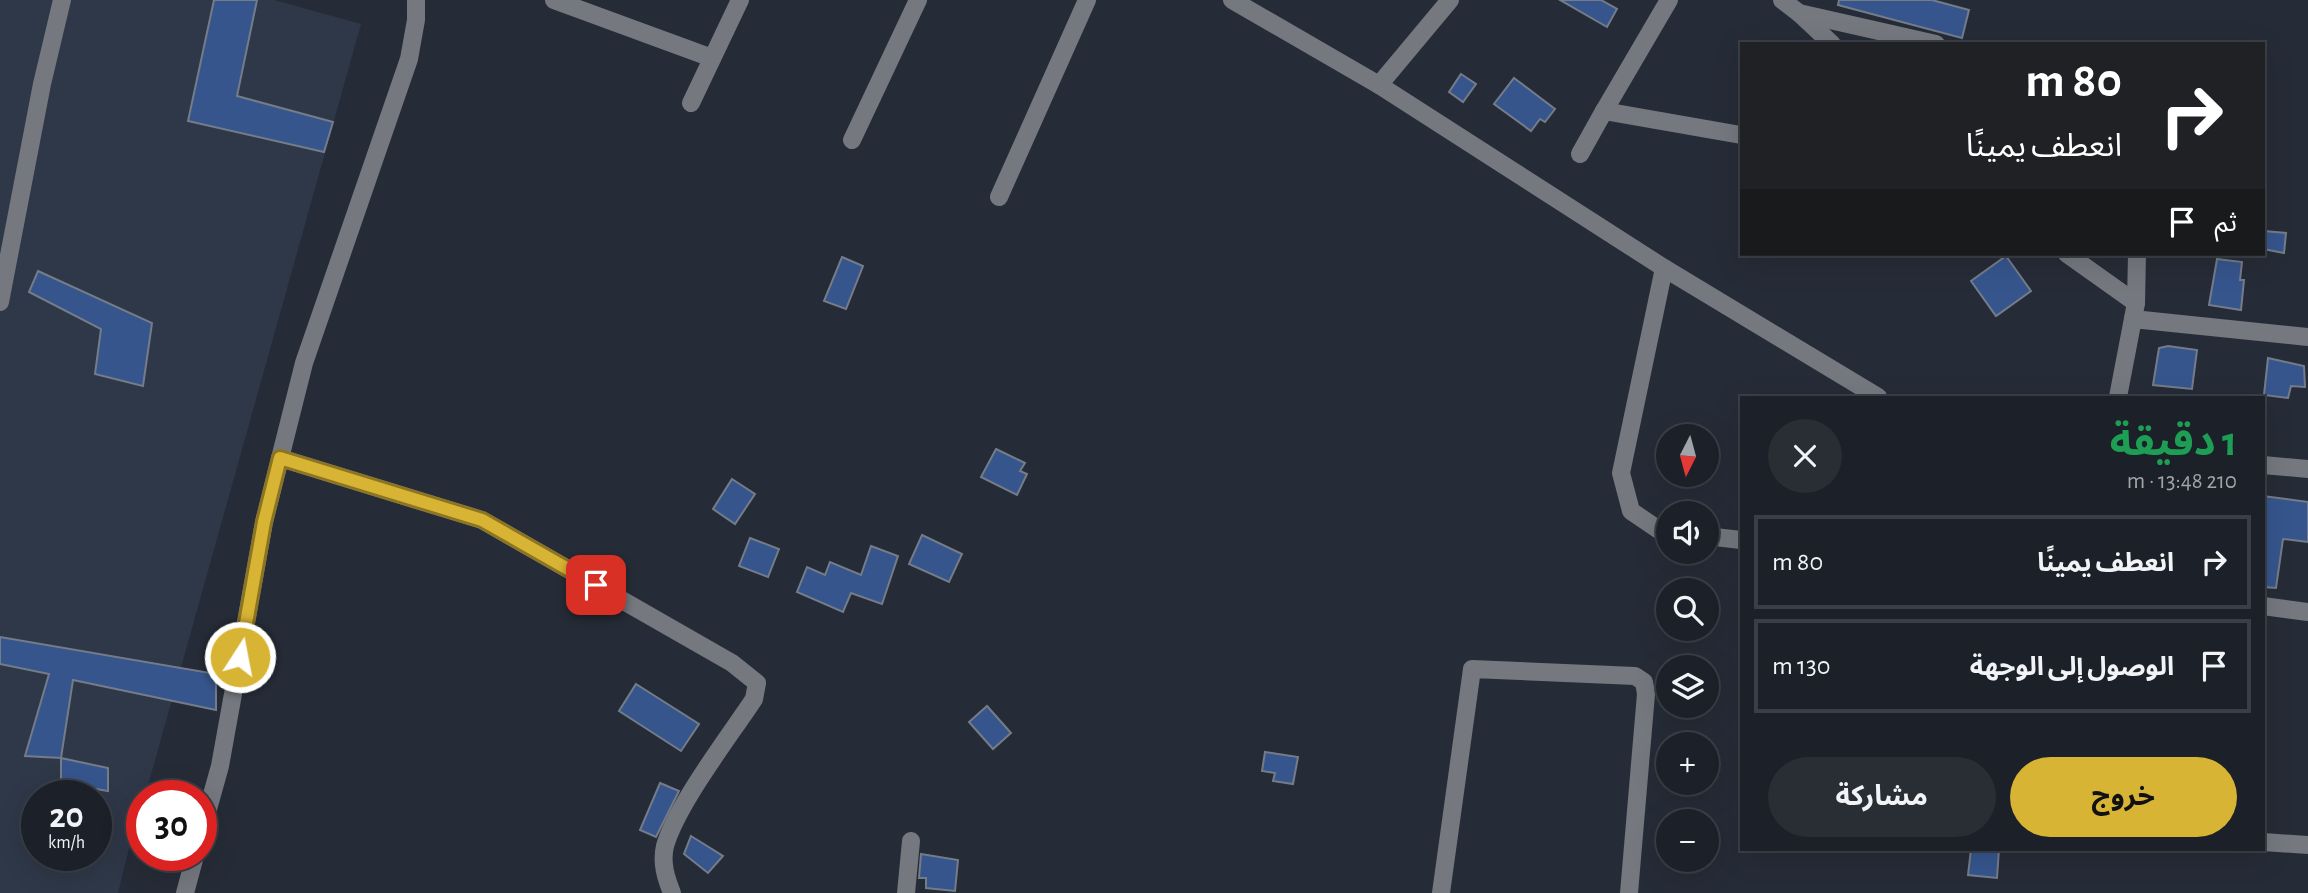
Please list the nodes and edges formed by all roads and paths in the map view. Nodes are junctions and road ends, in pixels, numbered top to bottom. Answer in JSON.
{"nodes":[{"id":1,"x":62,"y":0,"type":"edge"},
{"id":2,"x":415,"y":0,"type":"edge"},
{"id":3,"x":554,"y":0,"type":"edge"},
{"id":4,"x":740,"y":0,"type":"edge"},
{"id":5,"x":918,"y":0,"type":"edge"},
{"id":6,"x":1087,"y":0,"type":"edge"},
{"id":7,"x":1232,"y":0,"type":"edge"},
{"id":8,"x":1450,"y":0,"type":"edge"},
{"id":9,"x":1669,"y":0,"type":"edge"},
{"id":10,"x":1782,"y":0,"type":"edge"},
{"id":11,"x":1799,"y":13,"type":"junction"},
{"id":12,"x":1830,"y":42,"type":"edge"},
{"id":13,"x":1927,"y":42,"type":"edge"},
{"id":14,"x":712,"y":58,"type":"junction"},
{"id":15,"x":1379,"y":85,"type":"junction"},
{"id":16,"x":691,"y":103,"type":"dead end"},
{"id":17,"x":1604,"y":111,"type":"junction"},
{"id":18,"x":1740,"y":135,"type":"edge"},
{"id":19,"x":852,"y":140,"type":"dead end"},
{"id":20,"x":1580,"y":154,"type":"dead end"},
{"id":21,"x":999,"y":197,"type":"dead end"},
{"id":22,"x":2069,"y":256,"type":"edge"},
{"id":23,"x":2137,"y":256,"type":"edge"},
{"id":24,"x":1664,"y":268,"type":"junction"},
{"id":25,"x":0,"y":302,"type":"edge"},
{"id":26,"x":2134,"y":311,"type":"junction"},
{"id":27,"x":2308,"y":337,"type":"edge"},
{"id":28,"x":1876,"y":396,"type":"edge"},
{"id":29,"x":2118,"y":396,"type":"edge"},
{"id":30,"x":280,"y":458,"type":"junction"},
{"id":31,"x":2265,"y":465,"type":"edge"},
{"id":32,"x":2308,"y":468,"type":"edge"},
{"id":33,"x":1656,"y":528,"type":"edge"},
{"id":34,"x":1719,"y":537,"type":"edge"},
{"id":35,"x":1740,"y":540,"type":"edge"},
{"id":36,"x":2265,"y":606,"type":"edge"},
{"id":37,"x":2308,"y":612,"type":"edge"},
{"id":38,"x":216,"y":780,"type":"edge"},
{"id":39,"x":911,"y":841,"type":"dead end"},
{"id":40,"x":2265,"y":842,"type":"edge"},
{"id":41,"x":2308,"y":845,"type":"edge"},
{"id":42,"x":191,"y":871,"type":"edge"},
{"id":43,"x":185,"y":893,"type":"edge"},
{"id":44,"x":672,"y":893,"type":"edge"},
{"id":45,"x":906,"y":893,"type":"edge"},
{"id":46,"x":1441,"y":893,"type":"edge"},
{"id":47,"x":1629,"y":893,"type":"edge"}],
"edges":[{"from":1,"to":25,"type":"street"},
{"from":2,"to":30,"type":"street"},
{"from":3,"to":14,"type":"street"},
{"from":4,"to":14,"type":"street"},
{"from":5,"to":19,"type":"street"},
{"from":6,"to":21,"type":"street"},
{"from":7,"to":15,"type":"street"},
{"from":8,"to":15,"type":"street"},
{"from":9,"to":17,"type":"street"},
{"from":10,"to":11,"type":"street"},
{"from":11,"to":12,"type":"street"},
{"from":11,"to":13,"type":"street"},
{"from":14,"to":16,"type":"street"},
{"from":15,"to":24,"type":"street"},
{"from":17,"to":18,"type":"street"},
{"from":17,"to":20,"type":"street"},
{"from":22,"to":26,"type":"street"},
{"from":23,"to":26,"type":"street"},
{"from":24,"to":28,"type":"street"},
{"from":24,"to":33,"type":"street"},
{"from":26,"to":27,"type":"street"},
{"from":26,"to":29,"type":"street"},
{"from":30,"to":38,"type":"street"},
{"from":30,"to":44,"type":"street"},
{"from":31,"to":32,"type":"street"},
{"from":34,"to":35,"type":"street"},
{"from":36,"to":37,"type":"street"},
{"from":39,"to":45,"type":"street"},
{"from":40,"to":41,"type":"street"},
{"from":42,"to":43,"type":"street"},
{"from":46,"to":47,"type":"street"}]}
